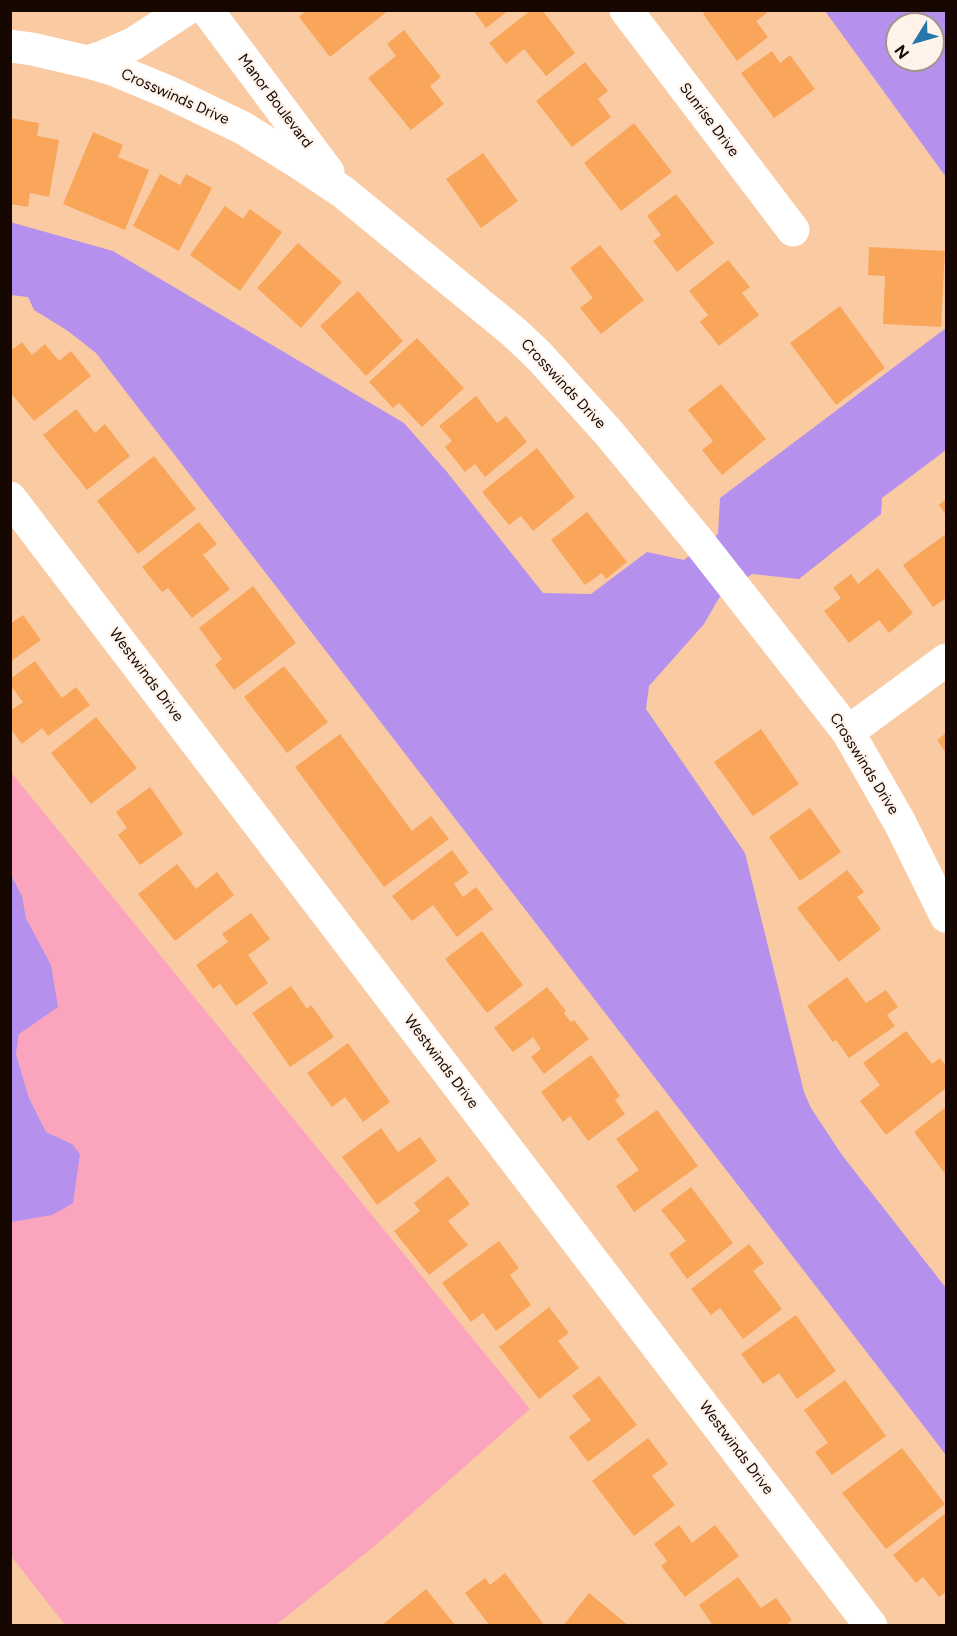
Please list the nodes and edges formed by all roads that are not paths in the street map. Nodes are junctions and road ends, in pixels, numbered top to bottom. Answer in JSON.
{"nodes":[{"id":1,"x":185,"y":10,"type":"edge"},
{"id":2,"x":207,"y":10,"type":"edge"},
{"id":3,"x":626,"y":10,"type":"edge"},
{"id":4,"x":10,"y":46,"type":"edge"},
{"id":5,"x":88,"y":62,"type":"junction"},
{"id":6,"x":343,"y":192,"type":"junction"},
{"id":7,"x":793,"y":230,"type":"dead end"},
{"id":8,"x":10,"y":498,"type":"edge"},
{"id":9,"x":946,"y":660,"type":"edge"},
{"id":10,"x":848,"y":732,"type":"junction"},
{"id":11,"x":946,"y":916,"type":"edge"},
{"id":12,"x":871,"y":1626,"type":"edge"}],
"edges":[{"from":1,"to":5,"type":"street"},
{"from":2,"to":6,"type":"street","name":"Manor Boulevard"},
{"from":3,"to":7,"type":"street","name":"Sunrise Drive"},
{"from":4,"to":5,"type":"street","name":"Crosswinds Drive"},
{"from":5,"to":6,"type":"street","name":"Crosswinds Drive"},
{"from":6,"to":10,"type":"street","name":"Crosswinds Drive"},
{"from":8,"to":12,"type":"street","name":"Westwinds Drive"},
{"from":9,"to":10,"type":"street"},
{"from":10,"to":11,"type":"street","name":"Crosswinds Drive"}]}
